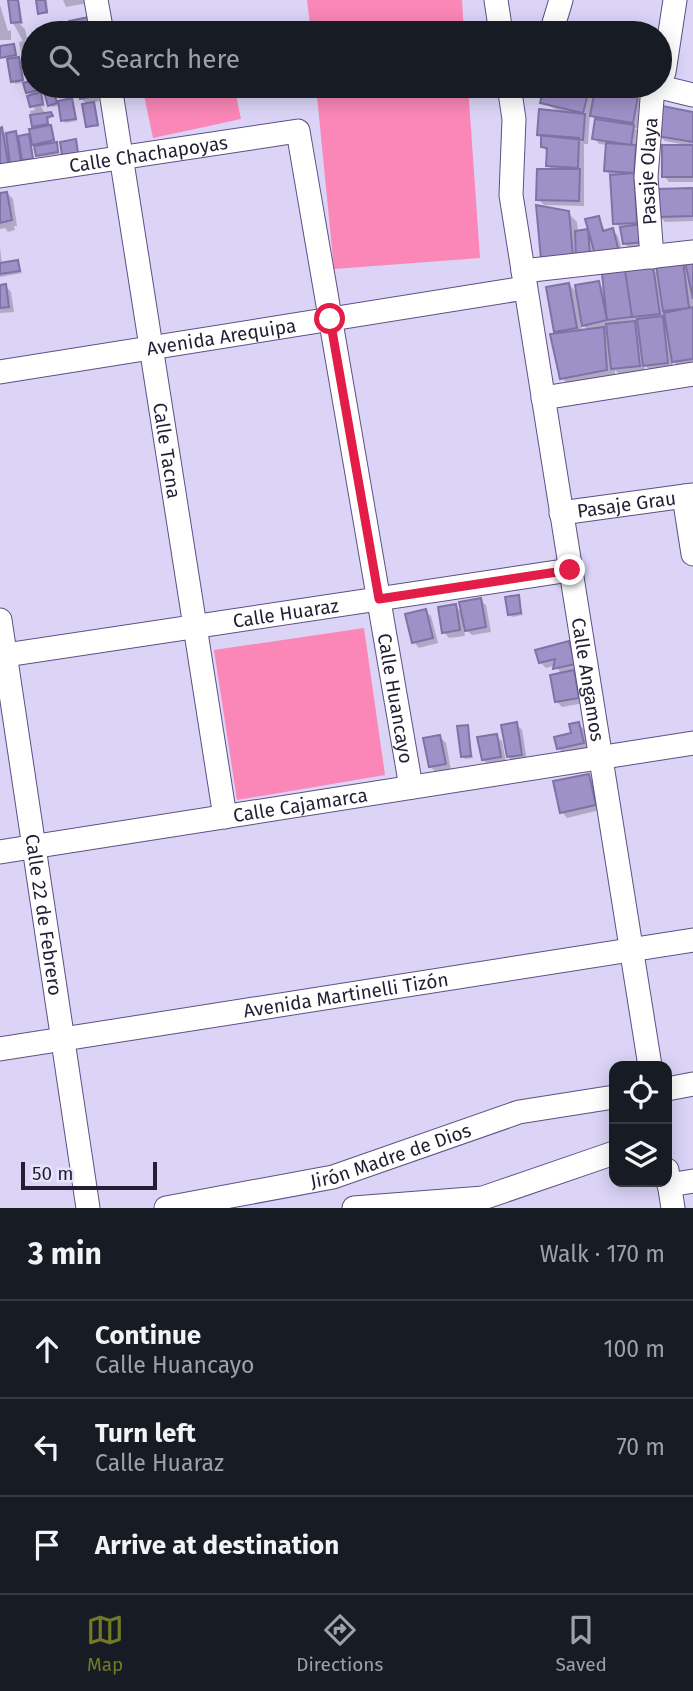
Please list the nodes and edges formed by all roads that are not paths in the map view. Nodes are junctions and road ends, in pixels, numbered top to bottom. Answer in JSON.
{"nodes":[{"id":1,"x":96,"y":0,"type":"edge"},
{"id":2,"x":496,"y":0,"type":"edge"},
{"id":3,"x":561,"y":0,"type":"edge"},
{"id":4,"x":675,"y":0,"type":"edge"},
{"id":5,"x":100,"y":21,"type":"edge"},
{"id":6,"x":500,"y":21,"type":"edge"},
{"id":7,"x":555,"y":21,"type":"edge"},
{"id":8,"x":670,"y":21,"type":"edge"},
{"id":9,"x":672,"y":78,"type":"edge"},
{"id":10,"x":693,"y":79,"type":"edge"},
{"id":11,"x":672,"y":85,"type":"edge"},
{"id":12,"x":693,"y":95,"type":"edge"},
{"id":13,"x":112,"y":98,"type":"edge"},
{"id":14,"x":511,"y":98,"type":"edge"},
{"id":15,"x":518,"y":98,"type":"edge"},
{"id":16,"x":656,"y":98,"type":"edge"},
{"id":17,"x":514,"y":120,"type":"junction"},
{"id":18,"x":298,"y":131,"type":"joint"},
{"id":19,"x":121,"y":158,"type":"junction"},
{"id":20,"x":0,"y":176,"type":"edge"},
{"id":21,"x":693,"y":252,"type":"edge"},
{"id":22,"x":652,"y":257,"type":"junction"},
{"id":23,"x":524,"y":280,"type":"junction"},
{"id":24,"x":330,"y":319,"type":"junction"},
{"id":25,"x":151,"y":348,"type":"junction"},
{"id":26,"x":0,"y":372,"type":"edge"},
{"id":27,"x":693,"y":374,"type":"edge"},
{"id":28,"x":542,"y":398,"type":"junction"},
{"id":29,"x":688,"y":496,"type":"edge"},
{"id":30,"x":561,"y":513,"type":"junction"},
{"id":31,"x":693,"y":554,"type":"edge"},
{"id":32,"x":570,"y":570,"type":"junction"},
{"id":33,"x":379,"y":599,"type":"junction"},
{"id":34,"x":0,"y":620,"type":"edge"},
{"id":35,"x":195,"y":627,"type":"junction"},
{"id":36,"x":3,"y":656,"type":"edge"},
{"id":37,"x":693,"y":743,"type":"edge"},
{"id":38,"x":600,"y":758,"type":"junction"},
{"id":39,"x":411,"y":787,"type":"junction"},
{"id":40,"x":225,"y":817,"type":"junction"},
{"id":41,"x":34,"y":846,"type":"junction"},
{"id":42,"x":0,"y":852,"type":"edge"},
{"id":43,"x":693,"y":940,"type":"edge"},
{"id":44,"x":631,"y":950,"type":"junction"},
{"id":45,"x":63,"y":1040,"type":"junction"},
{"id":46,"x":0,"y":1049,"type":"edge"},
{"id":47,"x":649,"y":1061,"type":"edge"},
{"id":48,"x":693,"y":1084,"type":"edge"},
{"id":49,"x":672,"y":1088,"type":"edge"},
{"id":50,"x":609,"y":1098,"type":"edge"},
{"id":51,"x":609,"y":1155,"type":"edge"},
{"id":52,"x":672,"y":1178,"type":"edge"},
{"id":53,"x":693,"y":1181,"type":"edge"},
{"id":54,"x":670,"y":1187,"type":"edge"},
{"id":55,"x":484,"y":1203,"type":"edge"},
{"id":56,"x":88,"y":1208,"type":"edge"},
{"id":57,"x":166,"y":1208,"type":"edge"},
{"id":58,"x":354,"y":1208,"type":"edge"},
{"id":59,"x":673,"y":1208,"type":"edge"}],
"edges":[{"from":1,"to":5,"type":"street"},
{"from":2,"to":6,"type":"street"},
{"from":3,"to":7,"type":"street"},
{"from":4,"to":8,"type":"street","name":"Pasaje Olaya"},
{"from":9,"to":10,"type":"street"},
{"from":11,"to":12,"type":"street"},
{"from":13,"to":19,"type":"street","name":"Calle Tacna"},
{"from":14,"to":17,"type":"street","name":"Calle Angamos"},
{"from":15,"to":17,"type":"street"},
{"from":16,"to":22,"type":"street","name":"Pasaje Olaya"},
{"from":17,"to":23,"type":"street","name":"Calle Angamos"},
{"from":18,"to":19,"type":"street","name":"Calle Chachapoyas"},
{"from":18,"to":24,"type":"street","name":"Calle Huancayo"},
{"from":19,"to":20,"type":"street","name":"Calle Chachapoyas"},
{"from":19,"to":25,"type":"street","name":"Calle Tacna"},
{"from":21,"to":22,"type":"street","name":"Avenida Arequipa"},
{"from":22,"to":23,"type":"street","name":"Avenida Arequipa"},
{"from":23,"to":24,"type":"street","name":"Avenida Arequipa"},
{"from":23,"to":28,"type":"street","name":"Calle Angamos"},
{"from":24,"to":25,"type":"street","name":"Avenida Arequipa"},
{"from":24,"to":33,"type":"street","name":"Calle Huancayo"},
{"from":25,"to":26,"type":"street","name":"Avenida Arequipa"},
{"from":25,"to":35,"type":"street","name":"Calle Tacna"},
{"from":27,"to":28,"type":"street"},
{"from":28,"to":30,"type":"street","name":"Calle Angamos"},
{"from":29,"to":30,"type":"street","name":"Pasaje Grau"},
{"from":29,"to":31,"type":"street"},
{"from":30,"to":32,"type":"street","name":"Calle Angamos"},
{"from":32,"to":33,"type":"street","name":"Calle Huaraz"},
{"from":32,"to":38,"type":"street","name":"Calle Angamos"},
{"from":33,"to":35,"type":"street","name":"Calle Huaraz"},
{"from":33,"to":39,"type":"street","name":"Calle Huancayo"},
{"from":34,"to":36,"type":"street","name":"Calle 22 de Febrero"},
{"from":35,"to":36,"type":"street","name":"Calle Huaraz"},
{"from":35,"to":40,"type":"street","name":"Calle Tacna"},
{"from":36,"to":41,"type":"street","name":"Calle 22 de Febrero"},
{"from":37,"to":38,"type":"street","name":"Calle Cajamarca"},
{"from":38,"to":39,"type":"street","name":"Calle Cajamarca"},
{"from":38,"to":44,"type":"street","name":"Calle Angamos"},
{"from":39,"to":40,"type":"street","name":"Calle Cajamarca"},
{"from":40,"to":41,"type":"street","name":"Calle Cajamarca"},
{"from":41,"to":42,"type":"street","name":"Calle Cajamarca"},
{"from":41,"to":45,"type":"street","name":"Calle 22 de Febrero"},
{"from":43,"to":44,"type":"street","name":"Avenida Martinelli Tizón"},
{"from":44,"to":45,"type":"street","name":"Avenida Martinelli Tizón"},
{"from":44,"to":47,"type":"street","name":"Calle Angamos"},
{"from":45,"to":46,"type":"street","name":"Avenida Martinelli Tizón"},
{"from":45,"to":56,"type":"street","name":"Calle 22 de Febrero"},
{"from":48,"to":49,"type":"street"},
{"from":50,"to":57,"type":"street","name":"Jirón Madre de Dios"},
{"from":51,"to":55,"type":"street"},
{"from":52,"to":53,"type":"street"},
{"from":54,"to":59,"type":"street"},
{"from":55,"to":58,"type":"street"}]}
